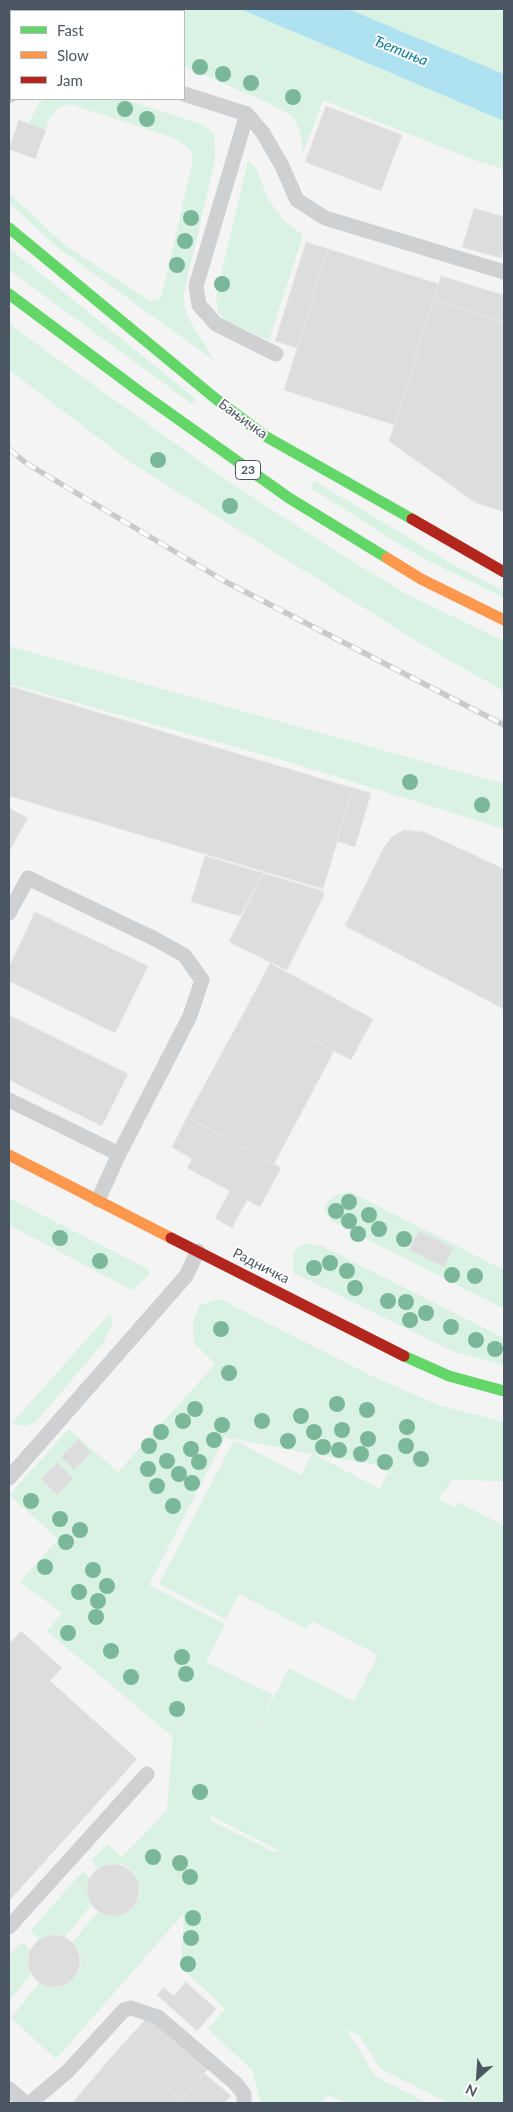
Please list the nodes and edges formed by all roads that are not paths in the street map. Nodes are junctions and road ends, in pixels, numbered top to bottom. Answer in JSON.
{"nodes":[{"id":1,"x":185,"y":94,"type":"edge"},
{"id":2,"x":247,"y":114,"type":"junction"},
{"id":3,"x":9,"y":228,"type":"edge"},
{"id":4,"x":504,"y":272,"type":"edge"},
{"id":5,"x":9,"y":294,"type":"edge"},
{"id":6,"x":276,"y":354,"type":"dead end"},
{"id":7,"x":504,"y":572,"type":"edge"},
{"id":8,"x":504,"y":620,"type":"edge"},
{"id":9,"x":9,"y":913,"type":"edge"},
{"id":10,"x":9,"y":1100,"type":"edge"},
{"id":11,"x":119,"y":1154,"type":"junction"},
{"id":12,"x":9,"y":1155,"type":"edge"},
{"id":13,"x":98,"y":1200,"type":"junction"},
{"id":14,"x":198,"y":1252,"type":"junction"},
{"id":15,"x":504,"y":1390,"type":"edge"},
{"id":16,"x":9,"y":1478,"type":"edge"},
{"id":17,"x":147,"y":1774,"type":"dead end"},
{"id":18,"x":9,"y":1927,"type":"edge"},
{"id":19,"x":9,"y":2089,"type":"edge"},
{"id":20,"x":25,"y":2103,"type":"edge"},
{"id":21,"x":30,"y":2103,"type":"edge"},
{"id":22,"x":244,"y":2103,"type":"edge"}],
"edges":[{"from":1,"to":2,"type":"lane"},
{"from":2,"to":4,"type":"lane"},
{"from":2,"to":6,"type":"lane"},
{"from":3,"to":7,"type":"street","name":"Бањичка"},
{"from":5,"to":8,"type":"street","number":"23"},
{"from":9,"to":11,"type":"lane"},
{"from":10,"to":11,"type":"lane"},
{"from":11,"to":13,"type":"lane"},
{"from":12,"to":13,"type":"street","name":"Радничка"},
{"from":13,"to":14,"type":"street","name":"Радничка"},
{"from":14,"to":15,"type":"street","name":"Радничка"},
{"from":14,"to":16,"type":"lane"},
{"from":17,"to":18,"type":"lane"},
{"from":19,"to":20,"type":"lane"},
{"from":21,"to":22,"type":"lane"}]}
